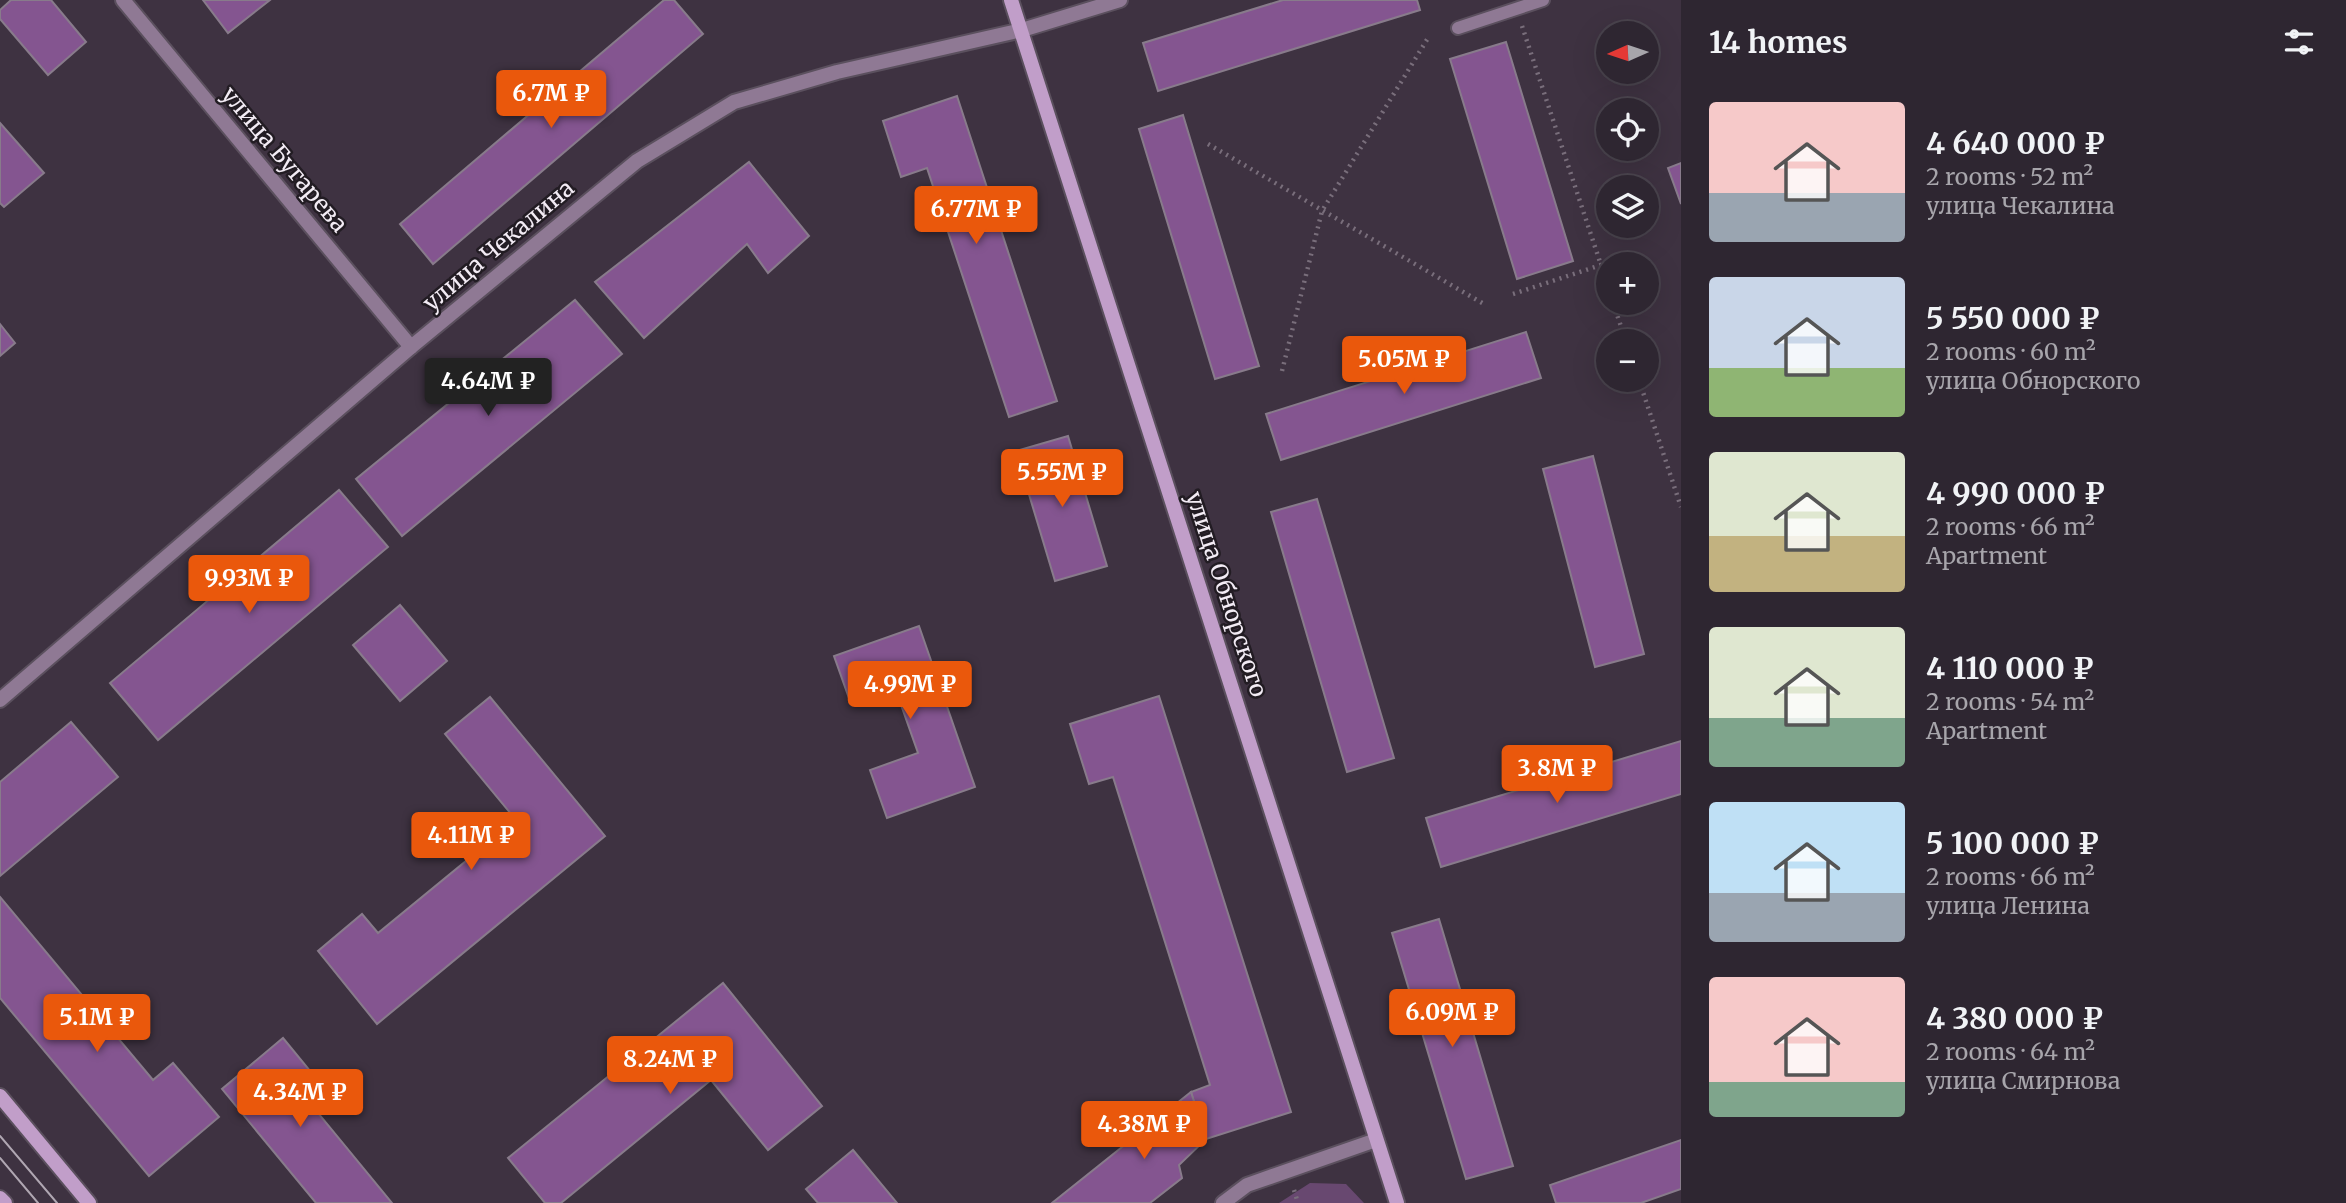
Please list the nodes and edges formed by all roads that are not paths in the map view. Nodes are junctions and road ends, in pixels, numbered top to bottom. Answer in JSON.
{"nodes":[{"id":1,"x":123,"y":0,"type":"edge"},
{"id":2,"x":1012,"y":0,"type":"edge"},
{"id":3,"x":1120,"y":0,"type":"edge"},
{"id":4,"x":1543,"y":0,"type":"edge"},
{"id":5,"x":1458,"y":28,"type":"dead end"},
{"id":6,"x":1023,"y":30,"type":"junction"},
{"id":7,"x":411,"y":346,"type":"junction"},
{"id":8,"x":0,"y":700,"type":"edge"},
{"id":9,"x":0,"y":1097,"type":"edge"},
{"id":10,"x":1376,"y":1140,"type":"junction"},
{"id":11,"x":0,"y":1198,"type":"edge"},
{"id":12,"x":5,"y":1203,"type":"edge"},
{"id":13,"x":89,"y":1203,"type":"edge"},
{"id":14,"x":1223,"y":1203,"type":"edge"},
{"id":15,"x":1396,"y":1203,"type":"edge"}],
"edges":[{"from":1,"to":7,"type":"street","name":"улица Бугарева"},
{"from":2,"to":6,"type":"main road","name":"улица Обнорского"},
{"from":3,"to":6,"type":"street","name":"улица Чекалина"},
{"from":4,"to":5,"type":"lane"},
{"from":6,"to":7,"type":"street","name":"улица Чекалина"},
{"from":6,"to":10,"type":"main road","name":"улица Обнорского"},
{"from":7,"to":8,"type":"street","name":"улица Чекалина"},
{"from":9,"to":13,"type":"main road"},
{"from":10,"to":14,"type":"street"},
{"from":10,"to":15,"type":"main road","name":"улица Обнорского"},
{"from":11,"to":12,"type":"main road"}]}
